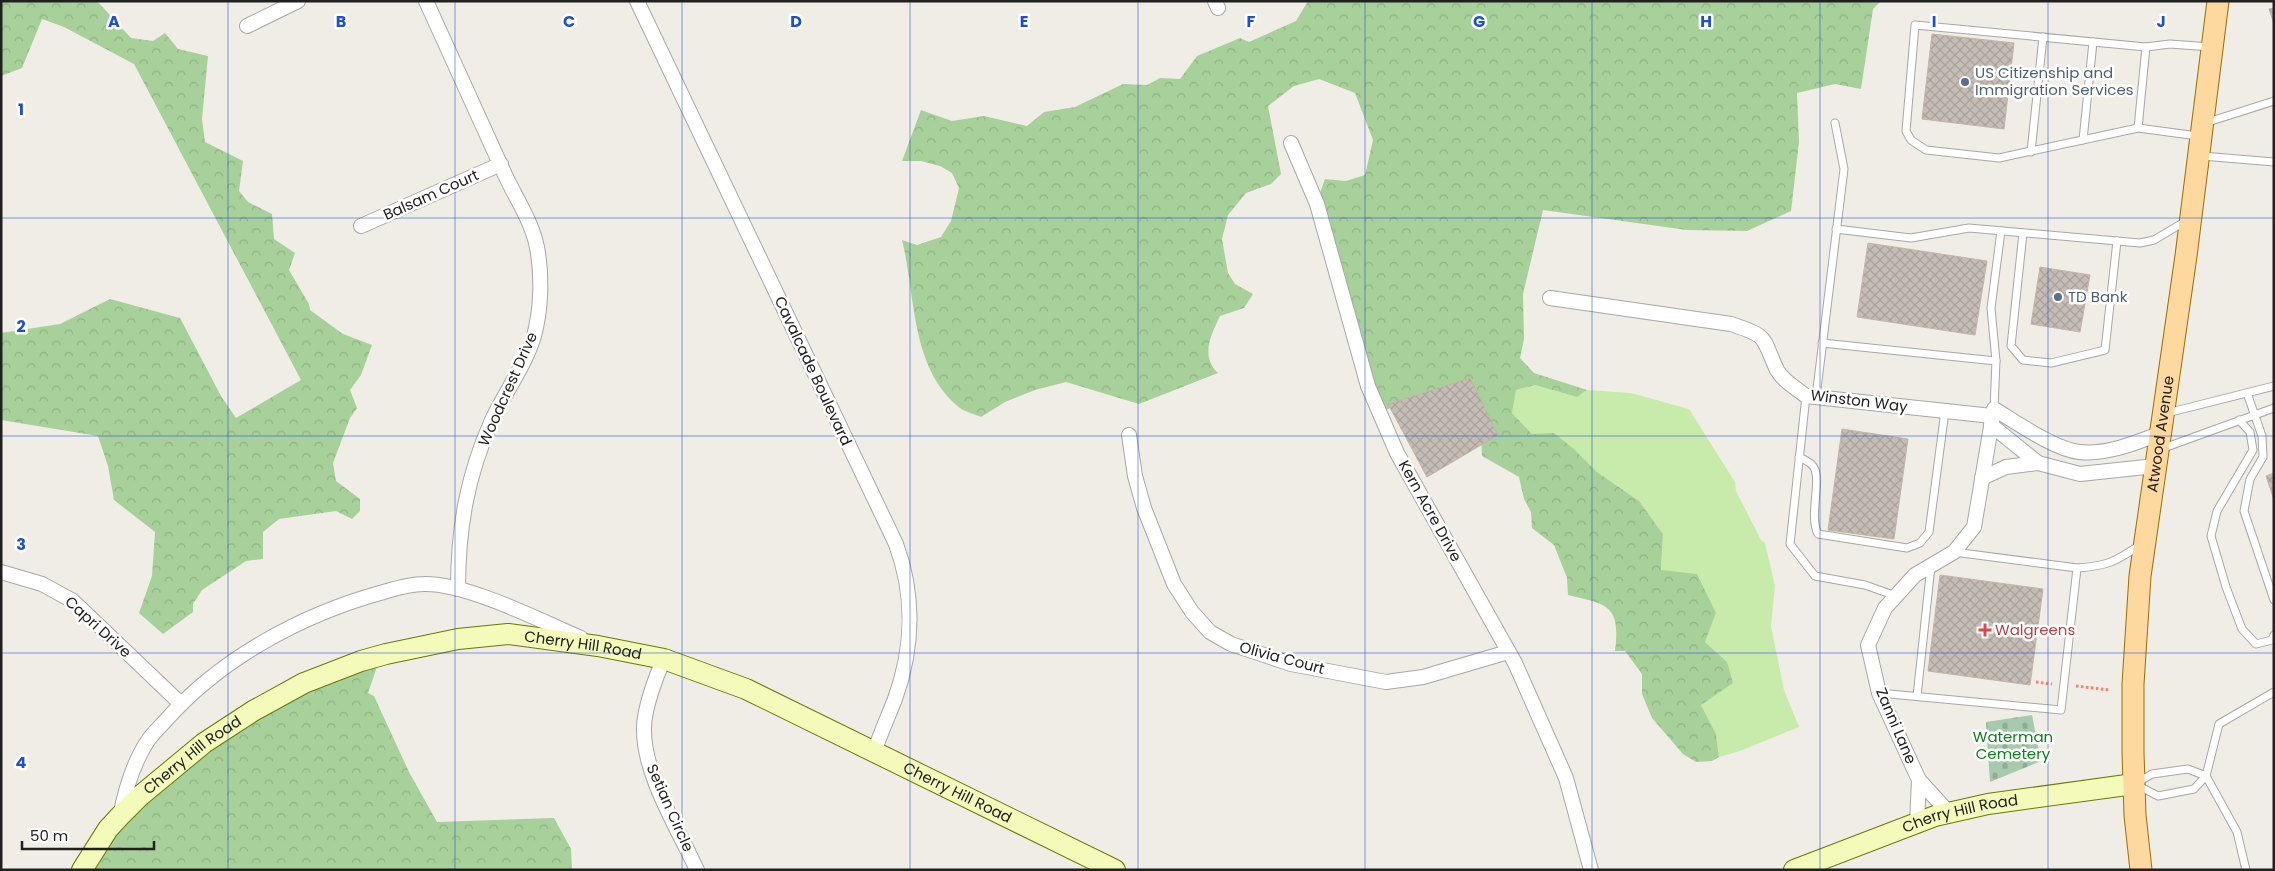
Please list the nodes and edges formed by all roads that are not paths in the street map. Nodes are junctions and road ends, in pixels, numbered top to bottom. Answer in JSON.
{"nodes":[{"id":1,"x":298,"y":1,"type":"edge"},
{"id":2,"x":426,"y":1,"type":"edge"},
{"id":3,"x":638,"y":1,"type":"edge"},
{"id":4,"x":2218,"y":1,"type":"edge"},
{"id":5,"x":248,"y":26,"type":"dead end"},
{"id":6,"x":2043,"y":37,"type":"junction"},
{"id":7,"x":2093,"y":42,"type":"junction"},
{"id":8,"x":2146,"y":47,"type":"junction"},
{"id":9,"x":2212,"y":47,"type":"junction"},
{"id":10,"x":2274,"y":101,"type":"edge"},
{"id":11,"x":1836,"y":123,"type":"dead end"},
{"id":12,"x":2138,"y":128,"type":"junction"},
{"id":13,"x":2201,"y":139,"type":"junction"},
{"id":14,"x":2083,"y":140,"type":"junction"},
{"id":15,"x":1291,"y":143,"type":"dead end"},
{"id":16,"x":2031,"y":152,"type":"junction"},
{"id":17,"x":2274,"y":162,"type":"edge"},
{"id":18,"x":501,"y":164,"type":"junction"},
{"id":19,"x":2190,"y":218,"type":"junction"},
{"id":20,"x":361,"y":226,"type":"dead end"},
{"id":21,"x":1836,"y":229,"type":"junction"},
{"id":22,"x":2001,"y":232,"type":"junction"},
{"id":23,"x":2023,"y":233,"type":"junction"},
{"id":24,"x":2118,"y":241,"type":"junction"},
{"id":25,"x":1550,"y":298,"type":"dead end"},
{"id":26,"x":1822,"y":343,"type":"junction"},
{"id":27,"x":1996,"y":361,"type":"junction"},
{"id":28,"x":2274,"y":386,"type":"edge"},
{"id":29,"x":2247,"y":393,"type":"junction"},
{"id":30,"x":1811,"y":396,"type":"junction"},
{"id":31,"x":2274,"y":408,"type":"edge"},
{"id":32,"x":1945,"y":411,"type":"junction"},
{"id":33,"x":2255,"y":414,"type":"junction"},
{"id":34,"x":1992,"y":417,"type":"junction"},
{"id":35,"x":2239,"y":420,"type":"junction"},
{"id":36,"x":1129,"y":435,"type":"dead end"},
{"id":37,"x":2159,"y":441,"type":"junction"},
{"id":38,"x":1800,"y":457,"type":"junction"},
{"id":39,"x":2038,"y":463,"type":"junction"},
{"id":40,"x":1982,"y":478,"type":"junction"},
{"id":41,"x":2144,"y":542,"type":"junction"},
{"id":42,"x":1954,"y":552,"type":"junction"},
{"id":43,"x":1931,"y":565,"type":"junction"},
{"id":44,"x":2077,"y":568,"type":"junction"},
{"id":45,"x":1,"y":572,"type":"edge"},
{"id":46,"x":458,"y":589,"type":"junction"},
{"id":47,"x":1896,"y":596,"type":"junction"},
{"id":48,"x":2274,"y":600,"type":"edge"},
{"id":49,"x":2274,"y":635,"type":"edge"},
{"id":50,"x":598,"y":646,"type":"junction"},
{"id":51,"x":1508,"y":652,"type":"junction"},
{"id":52,"x":664,"y":659,"type":"junction"},
{"id":53,"x":1880,"y":692,"type":"junction"},
{"id":54,"x":2274,"y":692,"type":"edge"},
{"id":55,"x":1918,"y":696,"type":"junction"},
{"id":56,"x":181,"y":704,"type":"junction"},
{"id":57,"x":874,"y":753,"type":"junction"},
{"id":58,"x":2206,"y":776,"type":"junction"},
{"id":59,"x":1919,"y":780,"type":"junction"},
{"id":60,"x":2134,"y":784,"type":"junction"},
{"id":61,"x":1949,"y":814,"type":"junction"},
{"id":62,"x":119,"y":817,"type":"junction"},
{"id":63,"x":1917,"y":823,"type":"junction"},
{"id":64,"x":82,"y":870,"type":"edge"},
{"id":65,"x":697,"y":870,"type":"edge"},
{"id":66,"x":1115,"y":870,"type":"edge"},
{"id":67,"x":1591,"y":870,"type":"edge"},
{"id":68,"x":1794,"y":870,"type":"edge"},
{"id":69,"x":2141,"y":870,"type":"edge"},
{"id":70,"x":2246,"y":870,"type":"edge"}],
"edges":[{"from":1,"to":5,"type":"street"},
{"from":2,"to":18,"type":"street","name":"Woodcrest Drive"},
{"from":3,"to":57,"type":"street","name":"Cavalcade Boulevard"},
{"from":4,"to":9,"type":"main road","name":"Atwood Avenue"},
{"from":6,"to":7,"type":"lane"},
{"from":6,"to":16,"type":"lane"},
{"from":6,"to":16,"type":"lane"},
{"from":7,"to":8,"type":"lane"},
{"from":7,"to":14,"type":"lane"},
{"from":8,"to":9,"type":"lane"},
{"from":8,"to":12,"type":"lane"},
{"from":9,"to":13,"type":"main road","name":"Atwood Avenue"},
{"from":10,"to":13,"type":"lane"},
{"from":11,"to":21,"type":"lane"},
{"from":12,"to":13,"type":"lane"},
{"from":12,"to":14,"type":"lane"},
{"from":13,"to":17,"type":"lane"},
{"from":13,"to":19,"type":"main road","name":"Atwood Avenue"},
{"from":14,"to":16,"type":"lane"},
{"from":15,"to":51,"type":"street","name":"Kern Acre Drive"},
{"from":18,"to":20,"type":"street","name":"Balsam Court"},
{"from":18,"to":46,"type":"street","name":"Woodcrest Drive"},
{"from":19,"to":24,"type":"lane"},
{"from":19,"to":37,"type":"main road","name":"Atwood Avenue"},
{"from":21,"to":22,"type":"lane"},
{"from":21,"to":26,"type":"lane"},
{"from":22,"to":23,"type":"lane"},
{"from":22,"to":27,"type":"lane"},
{"from":23,"to":24,"type":"lane"},
{"from":23,"to":24,"type":"lane"},
{"from":25,"to":30,"type":"street","name":"Winston Way"},
{"from":26,"to":27,"type":"lane"},
{"from":26,"to":30,"type":"lane"},
{"from":27,"to":34,"type":"lane"},
{"from":28,"to":29,"type":"lane"},
{"from":29,"to":33,"type":"lane"},
{"from":29,"to":37,"type":"lane"},
{"from":30,"to":32,"type":"street","name":"Winston Way"},
{"from":30,"to":38,"type":"lane"},
{"from":31,"to":33,"type":"lane"},
{"from":32,"to":34,"type":"street","name":"Winston Way"},
{"from":32,"to":38,"type":"lane"},
{"from":33,"to":35,"type":"lane"},
{"from":33,"to":48,"type":"lane"},
{"from":34,"to":37,"type":"street"},
{"from":34,"to":39,"type":"street"},
{"from":34,"to":40,"type":"street","name":"Zanni Lane"},
{"from":35,"to":37,"type":"lane"},
{"from":35,"to":49,"type":"lane"},
{"from":36,"to":51,"type":"street","name":"Olivia Court"},
{"from":37,"to":39,"type":"street"},
{"from":37,"to":41,"type":"main road","name":"Atwood Avenue"},
{"from":38,"to":47,"type":"lane"},
{"from":39,"to":40,"type":"street"},
{"from":40,"to":42,"type":"street","name":"Zanni Lane"},
{"from":41,"to":44,"type":"lane"},
{"from":41,"to":60,"type":"main road","name":"Atwood Avenue"},
{"from":42,"to":43,"type":"street","name":"Zanni Lane"},
{"from":42,"to":44,"type":"lane"},
{"from":43,"to":47,"type":"street","name":"Zanni Lane"},
{"from":43,"to":55,"type":"lane"},
{"from":44,"to":55,"type":"lane"},
{"from":45,"to":56,"type":"street","name":"Capri Drive"},
{"from":46,"to":50,"type":"street"},
{"from":46,"to":56,"type":"street"},
{"from":47,"to":53,"type":"street","name":"Zanni Lane"},
{"from":50,"to":52,"type":"main road","name":"Cherry Hill Road"},
{"from":50,"to":62,"type":"main road","name":"Cherry Hill Road"},
{"from":51,"to":67,"type":"street","name":"Kern Acre Drive"},
{"from":52,"to":57,"type":"main road","name":"Cherry Hill Road"},
{"from":52,"to":65,"type":"street","name":"Setian Circle"},
{"from":53,"to":55,"type":"lane"},
{"from":53,"to":59,"type":"street","name":"Zanni Lane"},
{"from":54,"to":58,"type":"lane"},
{"from":56,"to":62,"type":"street"},
{"from":57,"to":66,"type":"main road","name":"Cherry Hill Road"},
{"from":58,"to":60,"type":"lane"},
{"from":58,"to":60,"type":"lane"},
{"from":58,"to":70,"type":"lane"},
{"from":59,"to":61,"type":"street","name":"Zanni Lane"},
{"from":59,"to":63,"type":"street","name":"Zanni Lane"},
{"from":60,"to":61,"type":"main road","name":"Cherry Hill Road"},
{"from":60,"to":69,"type":"main road","name":"Atwood Avenue"},
{"from":61,"to":63,"type":"main road","name":"Cherry Hill Road"},
{"from":62,"to":64,"type":"main road","name":"Cherry Hill Road"},
{"from":63,"to":68,"type":"main road","name":"Cherry Hill Road"}]}
